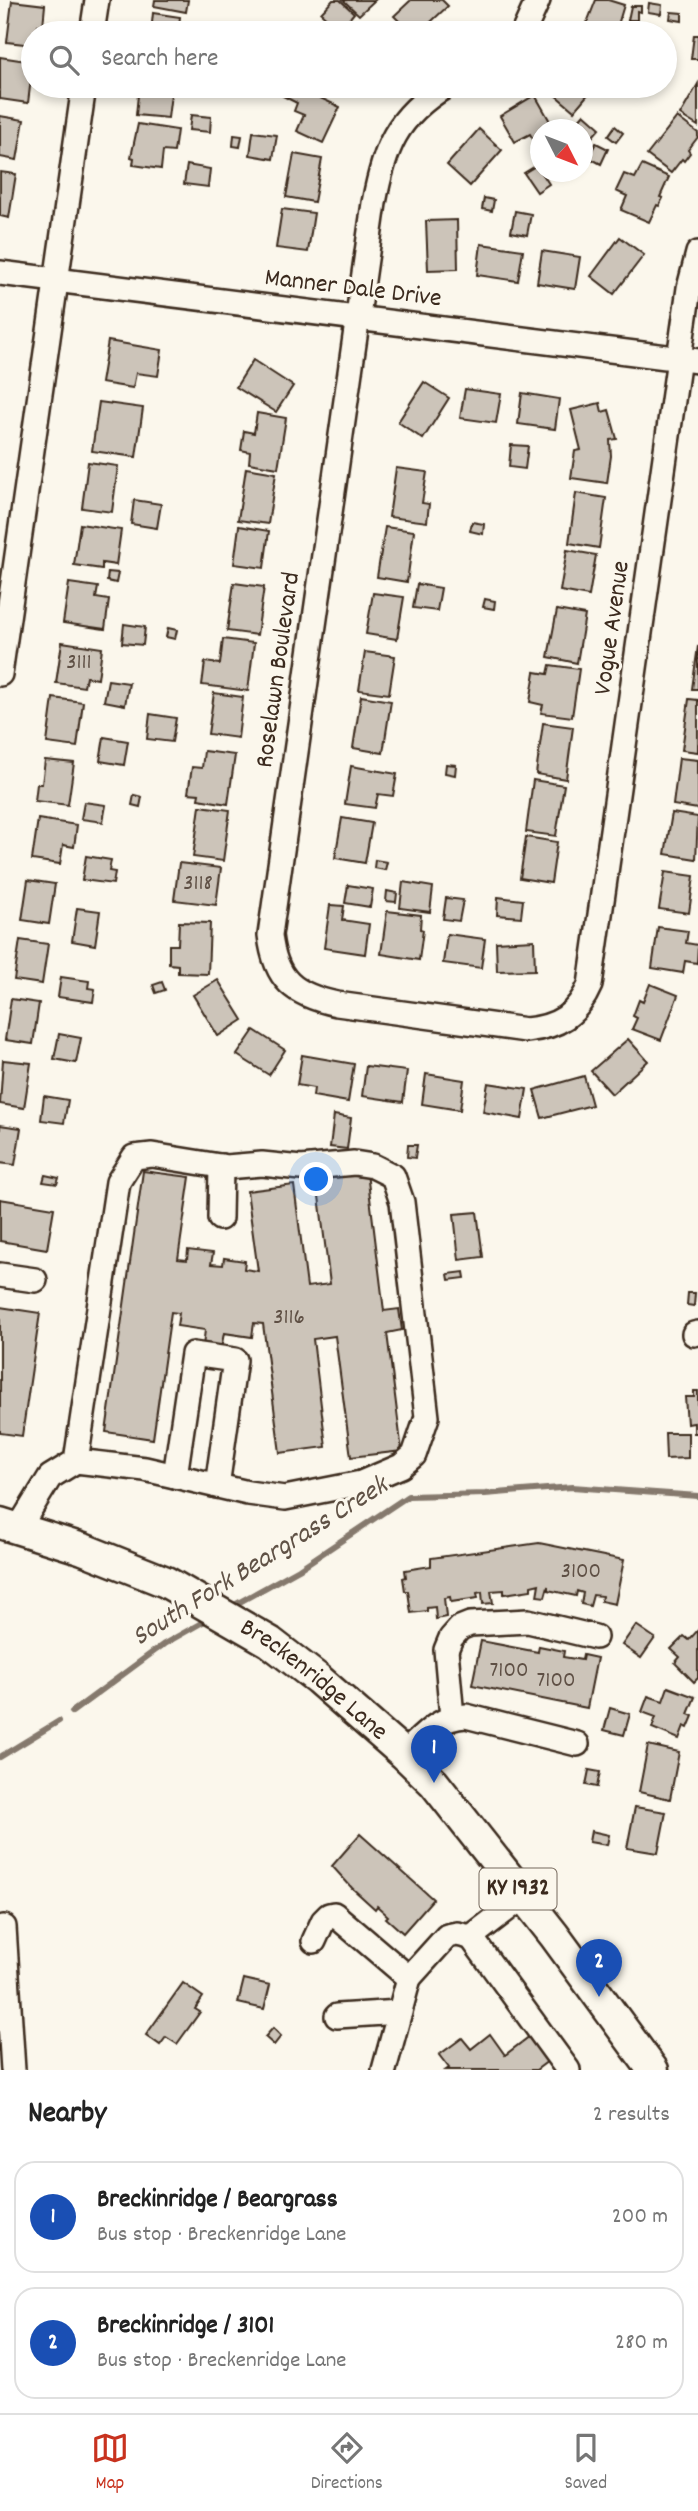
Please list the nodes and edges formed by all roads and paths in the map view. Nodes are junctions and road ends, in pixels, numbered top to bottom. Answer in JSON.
{"nodes":[{"id":1,"x":97,"y":0,"type":"edge"},
{"id":2,"x":538,"y":0,"type":"edge"},
{"id":3,"x":94,"y":21,"type":"edge"},
{"id":4,"x":528,"y":21,"type":"edge"},
{"id":5,"x":83,"y":98,"type":"edge"},
{"id":6,"x":429,"y":98,"type":"edge"},
{"id":7,"x":698,"y":253,"type":"edge"},
{"id":8,"x":0,"y":273,"type":"edge"},
{"id":9,"x":56,"y":281,"type":"junction"},
{"id":10,"x":357,"y":318,"type":"junction"},
{"id":11,"x":689,"y":360,"type":"edge"},
{"id":12,"x":0,"y":674,"type":"edge"},
{"id":13,"x":577,"y":1009,"type":"joint"},
{"id":14,"x":221,"y":1166,"type":"junction"},
{"id":15,"x":220,"y":1219,"type":"dead end"},
{"id":16,"x":0,"y":1275,"type":"edge"},
{"id":17,"x":35,"y":1280,"type":"dead end"},
{"id":18,"x":76,"y":1461,"type":"junction"},
{"id":19,"x":175,"y":1476,"type":"junction"},
{"id":20,"x":217,"y":1486,"type":"junction"},
{"id":21,"x":9,"y":1526,"type":"edge"},
{"id":22,"x":595,"y":1637,"type":"dead end"},
{"id":23,"x":452,"y":1717,"type":"junction"},
{"id":24,"x":577,"y":1744,"type":"dead end"},
{"id":25,"x":404,"y":1754,"type":"junction"},
{"id":26,"x":523,"y":1897,"type":"junction"},
{"id":27,"x":4,"y":1927,"type":"dead end"},
{"id":28,"x":471,"y":1937,"type":"junction"},
{"id":29,"x":314,"y":1941,"type":"dead end"},
{"id":30,"x":409,"y":1978,"type":"junction"},
{"id":31,"x":400,"y":2012,"type":"junction"},
{"id":32,"x":337,"y":2016,"type":"dead end"},
{"id":33,"x":646,"y":2068,"type":"edge"},
{"id":34,"x":13,"y":2070,"type":"edge"},
{"id":35,"x":384,"y":2070,"type":"edge"},
{"id":36,"x":568,"y":2070,"type":"edge"}],
"edges":[{"from":1,"to":3,"type":"street"},
{"from":2,"to":4,"type":"street"},
{"from":5,"to":9,"type":"street"},
{"from":6,"to":10,"type":"street","name":"Roselawn Boulevard"},
{"from":7,"to":11,"type":"street","name":"Vogue Avenue"},
{"from":8,"to":9,"type":"street","name":"Manner Dale Drive"},
{"from":9,"to":10,"type":"street","name":"Manner Dale Drive"},
{"from":9,"to":12,"type":"street"},
{"from":10,"to":11,"type":"street","name":"Manner Dale Drive"},
{"from":10,"to":13,"type":"street","name":"Roselawn Boulevard"},
{"from":11,"to":13,"type":"street","name":"Vogue Avenue"},
{"from":14,"to":15,"type":"street"},
{"from":14,"to":18,"type":"street"},
{"from":14,"to":20,"type":"street"},
{"from":16,"to":17,"type":"street"},
{"from":18,"to":19,"type":"street"},
{"from":18,"to":21,"type":"street"},
{"from":19,"to":20,"type":"street"},
{"from":19,"to":20,"type":"street"},
{"from":21,"to":25,"type":"main road","name":"Breckenridge Lane","number":"KY 1932"},
{"from":22,"to":23,"type":"street"},
{"from":23,"to":24,"type":"street"},
{"from":23,"to":25,"type":"street"},
{"from":25,"to":26,"type":"main road","name":"Breckenridge Lane","number":"KY 1932"},
{"from":26,"to":28,"type":"street"},
{"from":26,"to":33,"type":"main road","name":"Breckenridge Lane","number":"KY 1932"},
{"from":27,"to":34,"type":"street"},
{"from":28,"to":30,"type":"street"},
{"from":28,"to":36,"type":"street"},
{"from":29,"to":30,"type":"street"},
{"from":30,"to":31,"type":"street"},
{"from":31,"to":32,"type":"street"},
{"from":31,"to":35,"type":"street"}]}
